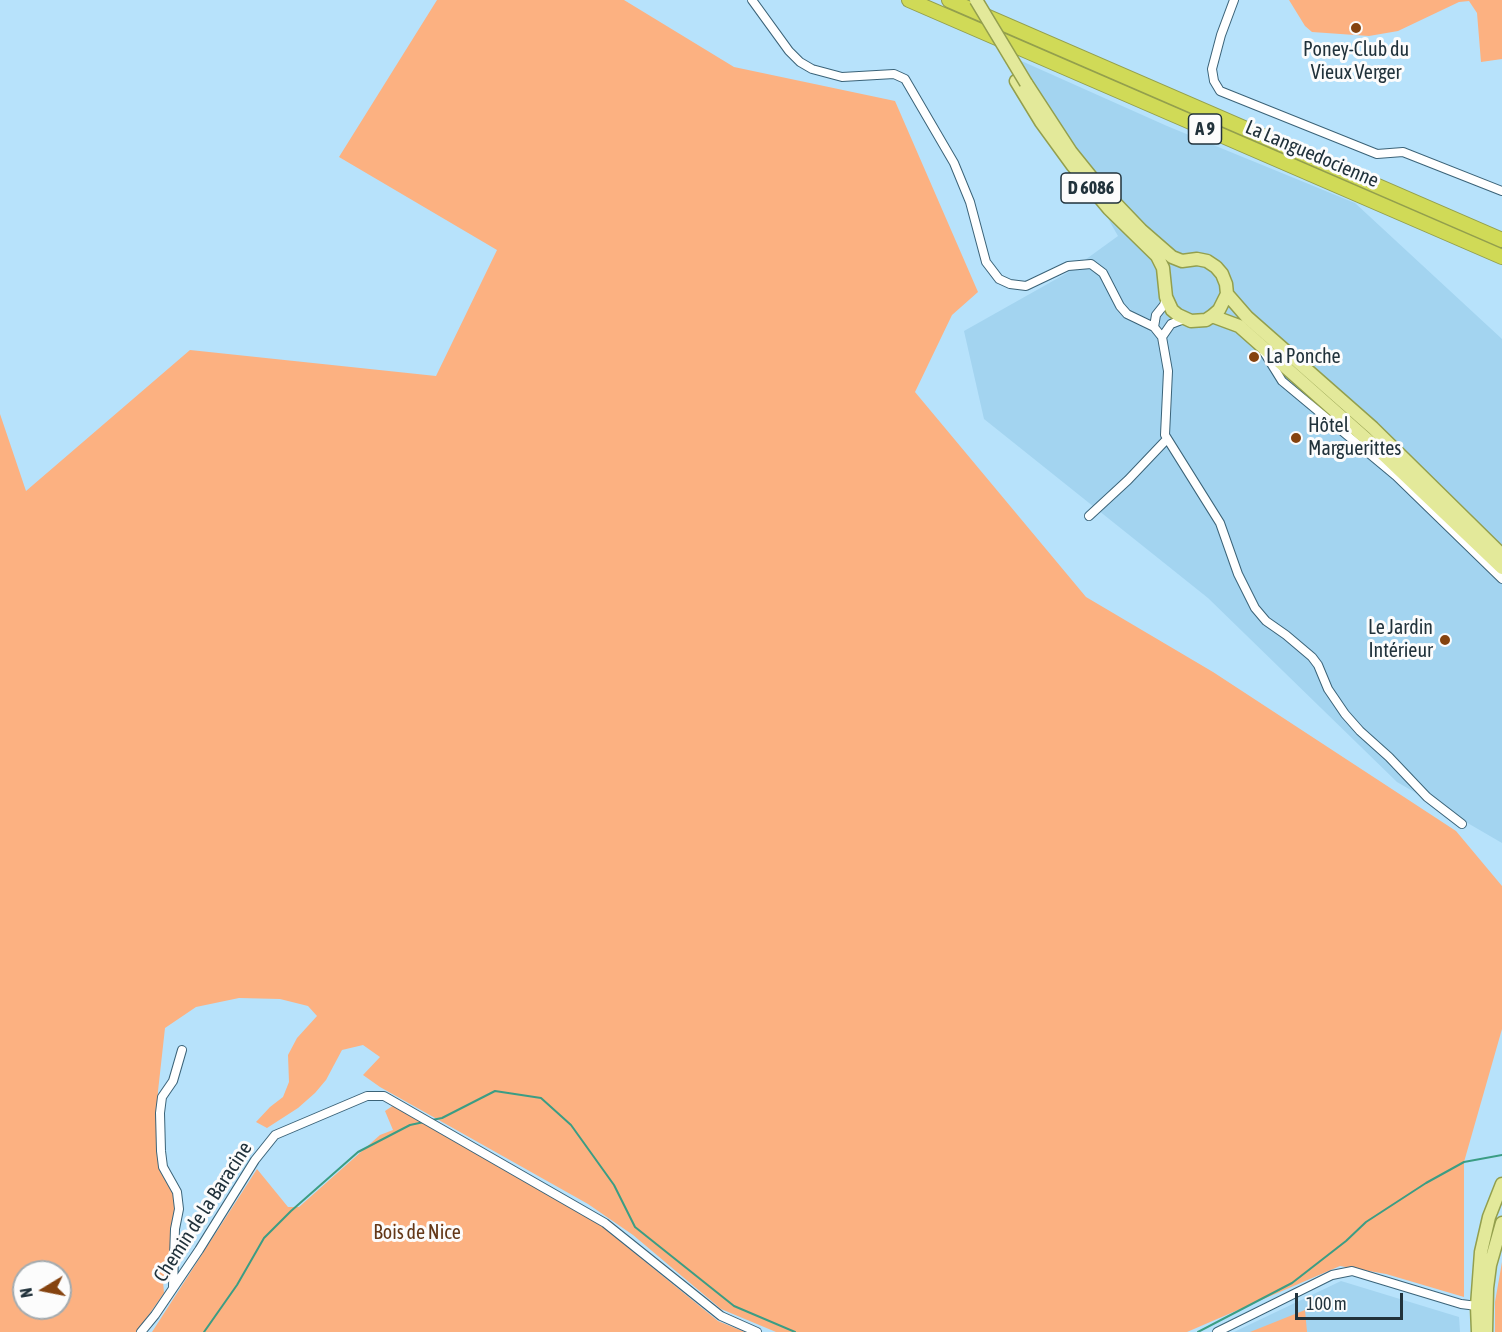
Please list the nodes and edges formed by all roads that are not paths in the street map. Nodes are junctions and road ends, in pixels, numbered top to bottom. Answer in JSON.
{"nodes":[{"id":1,"x":752,"y":0,"type":"edge"},
{"id":2,"x":909,"y":0,"type":"edge"},
{"id":3,"x":949,"y":0,"type":"edge"},
{"id":4,"x":968,"y":0,"type":"edge"},
{"id":5,"x":976,"y":0,"type":"edge"},
{"id":6,"x":1234,"y":0,"type":"edge"},
{"id":7,"x":1021,"y":82,"type":"junction"},
{"id":8,"x":1502,"y":191,"type":"edge"},
{"id":9,"x":1502,"y":240,"type":"edge"},
{"id":10,"x":1502,"y":257,"type":"edge"},
{"id":11,"x":1187,"y":261,"type":"junction"},
{"id":12,"x":1166,"y":293,"type":"junction"},
{"id":13,"x":1227,"y":294,"type":"junction"},
{"id":14,"x":1212,"y":316,"type":"junction"},
{"id":15,"x":1184,"y":319,"type":"junction"},
{"id":16,"x":1154,"y":327,"type":"junction"},
{"id":17,"x":1162,"y":337,"type":"junction"},
{"id":18,"x":1254,"y":339,"type":"junction"},
{"id":19,"x":1167,"y":439,"type":"junction"},
{"id":20,"x":1089,"y":516,"type":"dead end"},
{"id":21,"x":1502,"y":555,"type":"edge"},
{"id":22,"x":1502,"y":568,"type":"edge"},
{"id":23,"x":1502,"y":579,"type":"edge"},
{"id":24,"x":1462,"y":824,"type":"dead end"},
{"id":25,"x":182,"y":1050,"type":"dead end"},
{"id":26,"x":1502,"y":1184,"type":"edge"},
{"id":27,"x":1502,"y":1223,"type":"edge"},
{"id":28,"x":172,"y":1288,"type":"junction"},
{"id":29,"x":1477,"y":1306,"type":"junction"},
{"id":30,"x":141,"y":1332,"type":"edge"},
{"id":31,"x":757,"y":1332,"type":"edge"},
{"id":32,"x":1217,"y":1332,"type":"edge"},
{"id":33,"x":1478,"y":1332,"type":"edge"},
{"id":34,"x":1486,"y":1332,"type":"edge"}],
"edges":[{"from":1,"to":16,"type":"street"},
{"from":2,"to":10,"type":"highway","name":"La Languedocienne","number":"A 9"},
{"from":3,"to":9,"type":"highway","name":"La Languedocienne","number":"A 9"},
{"from":4,"to":7,"type":"main road","number":"D 6086"},
{"from":5,"to":7,"type":"main road","number":"D 6086","bridge":true},
{"from":6,"to":8,"type":"street"},
{"from":7,"to":11,"type":"main road","number":"D 6086"},
{"from":7,"to":12,"type":"main road","number":"D 6086"},
{"from":11,"to":12,"type":"main road"},
{"from":11,"to":13,"type":"main road"},
{"from":12,"to":15,"type":"main road"},
{"from":12,"to":16,"type":"street"},
{"from":13,"to":14,"type":"main road"},
{"from":13,"to":21,"type":"main road"},
{"from":14,"to":15,"type":"main road"},
{"from":14,"to":18,"type":"main road"},
{"from":15,"to":17,"type":"street"},
{"from":16,"to":17,"type":"street"},
{"from":17,"to":19,"type":"street"},
{"from":18,"to":22,"type":"main road"},
{"from":18,"to":23,"type":"street"},
{"from":19,"to":20,"type":"street"},
{"from":19,"to":24,"type":"street"},
{"from":25,"to":28,"type":"street"},
{"from":26,"to":29,"type":"main road"},
{"from":27,"to":34,"type":"main road"},
{"from":28,"to":30,"type":"street","name":"Chemin de la Baracine"},
{"from":28,"to":31,"type":"street","name":"Chemin de la Baracine"},
{"from":29,"to":32,"type":"street"},
{"from":29,"to":33,"type":"main road"}]}
